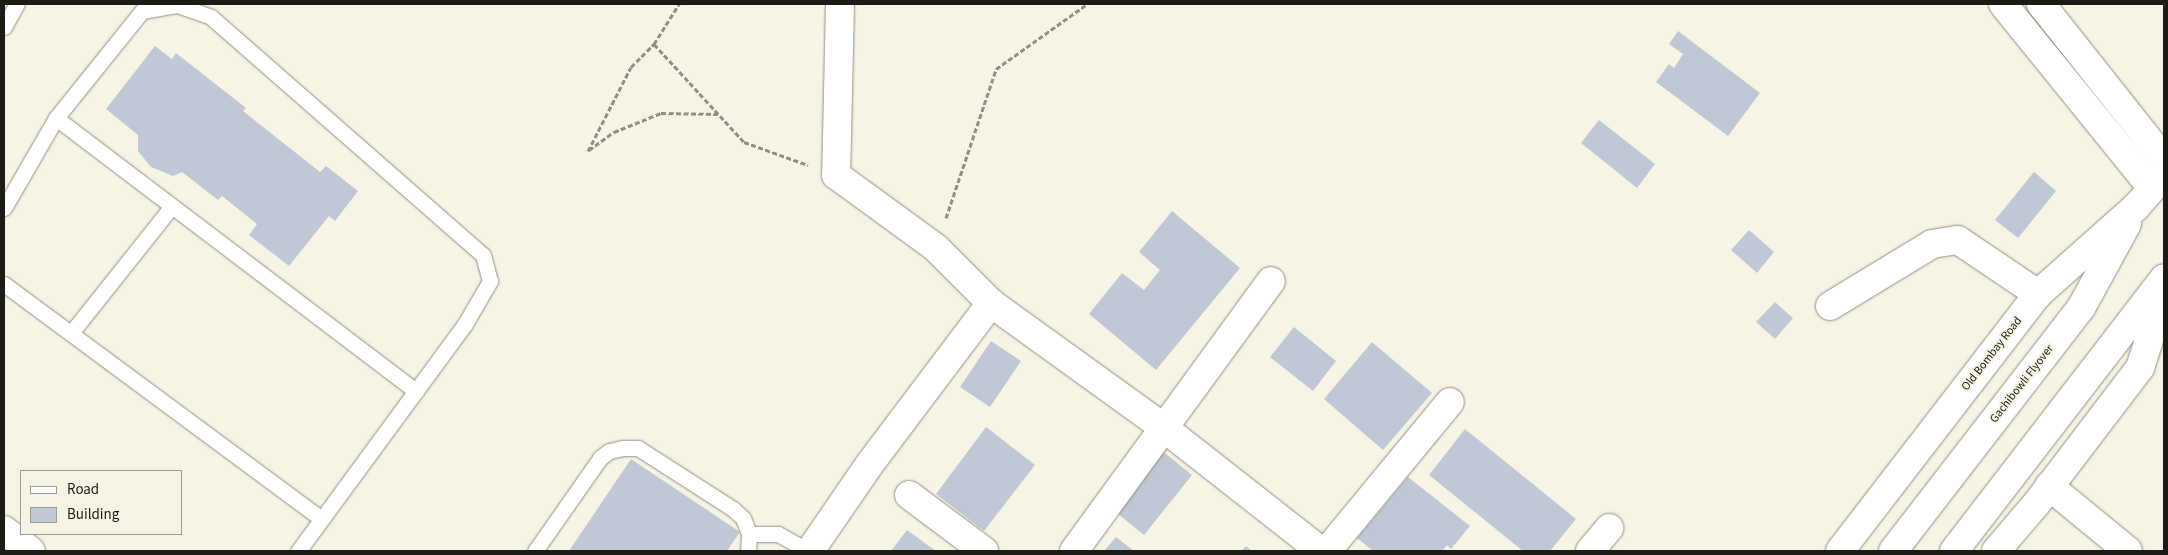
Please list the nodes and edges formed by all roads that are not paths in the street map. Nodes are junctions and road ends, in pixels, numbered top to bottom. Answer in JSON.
{"nodes":[{"id":1,"x":17,"y":4,"type":"edge"},
{"id":2,"x":840,"y":4,"type":"edge"},
{"id":3,"x":2003,"y":4,"type":"edge"},
{"id":4,"x":2041,"y":4,"type":"edge"},
{"id":5,"x":4,"y":27,"type":"edge"},
{"id":6,"x":2079,"y":52,"type":"junction"},
{"id":7,"x":2058,"y":71,"type":"junction"},
{"id":8,"x":56,"y":118,"type":"junction"},
{"id":9,"x":2147,"y":137,"type":"junction"},
{"id":10,"x":2125,"y":155,"type":"junction"},
{"id":11,"x":2164,"y":159,"type":"edge"},
{"id":12,"x":2151,"y":190,"type":"edge"},
{"id":13,"x":172,"y":206,"type":"junction"},
{"id":14,"x":4,"y":208,"type":"edge"},
{"id":15,"x":2164,"y":278,"type":"edge"},
{"id":16,"x":1271,"y":281,"type":"dead end"},
{"id":17,"x":4,"y":284,"type":"edge"},
{"id":18,"x":2038,"y":294,"type":"junction"},
{"id":19,"x":2164,"y":294,"type":"edge"},
{"id":20,"x":991,"y":303,"type":"junction"},
{"id":21,"x":1830,"y":306,"type":"dead end"},
{"id":22,"x":71,"y":333,"type":"junction"},
{"id":23,"x":416,"y":391,"type":"junction"},
{"id":24,"x":1450,"y":402,"type":"dead end"},
{"id":25,"x":1164,"y":428,"type":"junction"},
{"id":26,"x":2049,"y":486,"type":"junction"},
{"id":27,"x":909,"y":495,"type":"dead end"},
{"id":28,"x":322,"y":519,"type":"junction"},
{"id":29,"x":1609,"y":528,"type":"dead end"},
{"id":30,"x":4,"y":530,"type":"edge"},
{"id":31,"x":749,"y":534,"type":"junction"},
{"id":32,"x":31,"y":551,"type":"edge"},
{"id":33,"x":298,"y":551,"type":"edge"},
{"id":34,"x":535,"y":551,"type":"edge"},
{"id":35,"x":748,"y":551,"type":"edge"},
{"id":36,"x":809,"y":551,"type":"edge"},
{"id":37,"x":984,"y":551,"type":"edge"},
{"id":38,"x":1074,"y":551,"type":"edge"},
{"id":39,"x":1321,"y":551,"type":"edge"},
{"id":40,"x":1327,"y":551,"type":"edge"},
{"id":41,"x":1590,"y":551,"type":"edge"},
{"id":42,"x":1840,"y":551,"type":"edge"},
{"id":43,"x":1893,"y":551,"type":"edge"},
{"id":44,"x":1954,"y":551,"type":"edge"},
{"id":45,"x":1996,"y":551,"type":"edge"},
{"id":46,"x":2128,"y":551,"type":"edge"}],
"edges":[{"from":1,"to":5,"type":"lane"},
{"from":2,"to":20,"type":"street"},
{"from":3,"to":7,"type":"street"},
{"from":4,"to":6,"type":"street"},
{"from":6,"to":7,"type":"street"},
{"from":6,"to":9,"type":"street"},
{"from":7,"to":10,"type":"street"},
{"from":8,"to":13,"type":"lane"},
{"from":8,"to":14,"type":"lane"},
{"from":8,"to":23,"type":"lane"},
{"from":9,"to":10,"type":"street"},
{"from":9,"to":11,"type":"street"},
{"from":10,"to":12,"type":"street"},
{"from":12,"to":18,"type":"street","name":"Old Bombay Road"},
{"from":12,"to":43,"type":"street","name":"Gachibowli Flyover"},
{"from":13,"to":22,"type":"lane"},
{"from":13,"to":23,"type":"lane"},
{"from":15,"to":44,"type":"street"},
{"from":16,"to":25,"type":"street"},
{"from":17,"to":22,"type":"lane"},
{"from":18,"to":21,"type":"street"},
{"from":18,"to":42,"type":"street","name":"Old Bombay Road"},
{"from":19,"to":26,"type":"street"},
{"from":20,"to":25,"type":"street"},
{"from":20,"to":36,"type":"street"},
{"from":22,"to":28,"type":"lane"},
{"from":23,"to":28,"type":"lane"},
{"from":24,"to":40,"type":"street"},
{"from":25,"to":38,"type":"street"},
{"from":25,"to":39,"type":"street"},
{"from":26,"to":45,"type":"street"},
{"from":26,"to":46,"type":"street"},
{"from":27,"to":37,"type":"street"},
{"from":28,"to":33,"type":"lane"},
{"from":29,"to":41,"type":"street"},
{"from":30,"to":32,"type":"street"},
{"from":31,"to":34,"type":"lane"},
{"from":31,"to":35,"type":"lane"},
{"from":31,"to":36,"type":"lane"}]}
